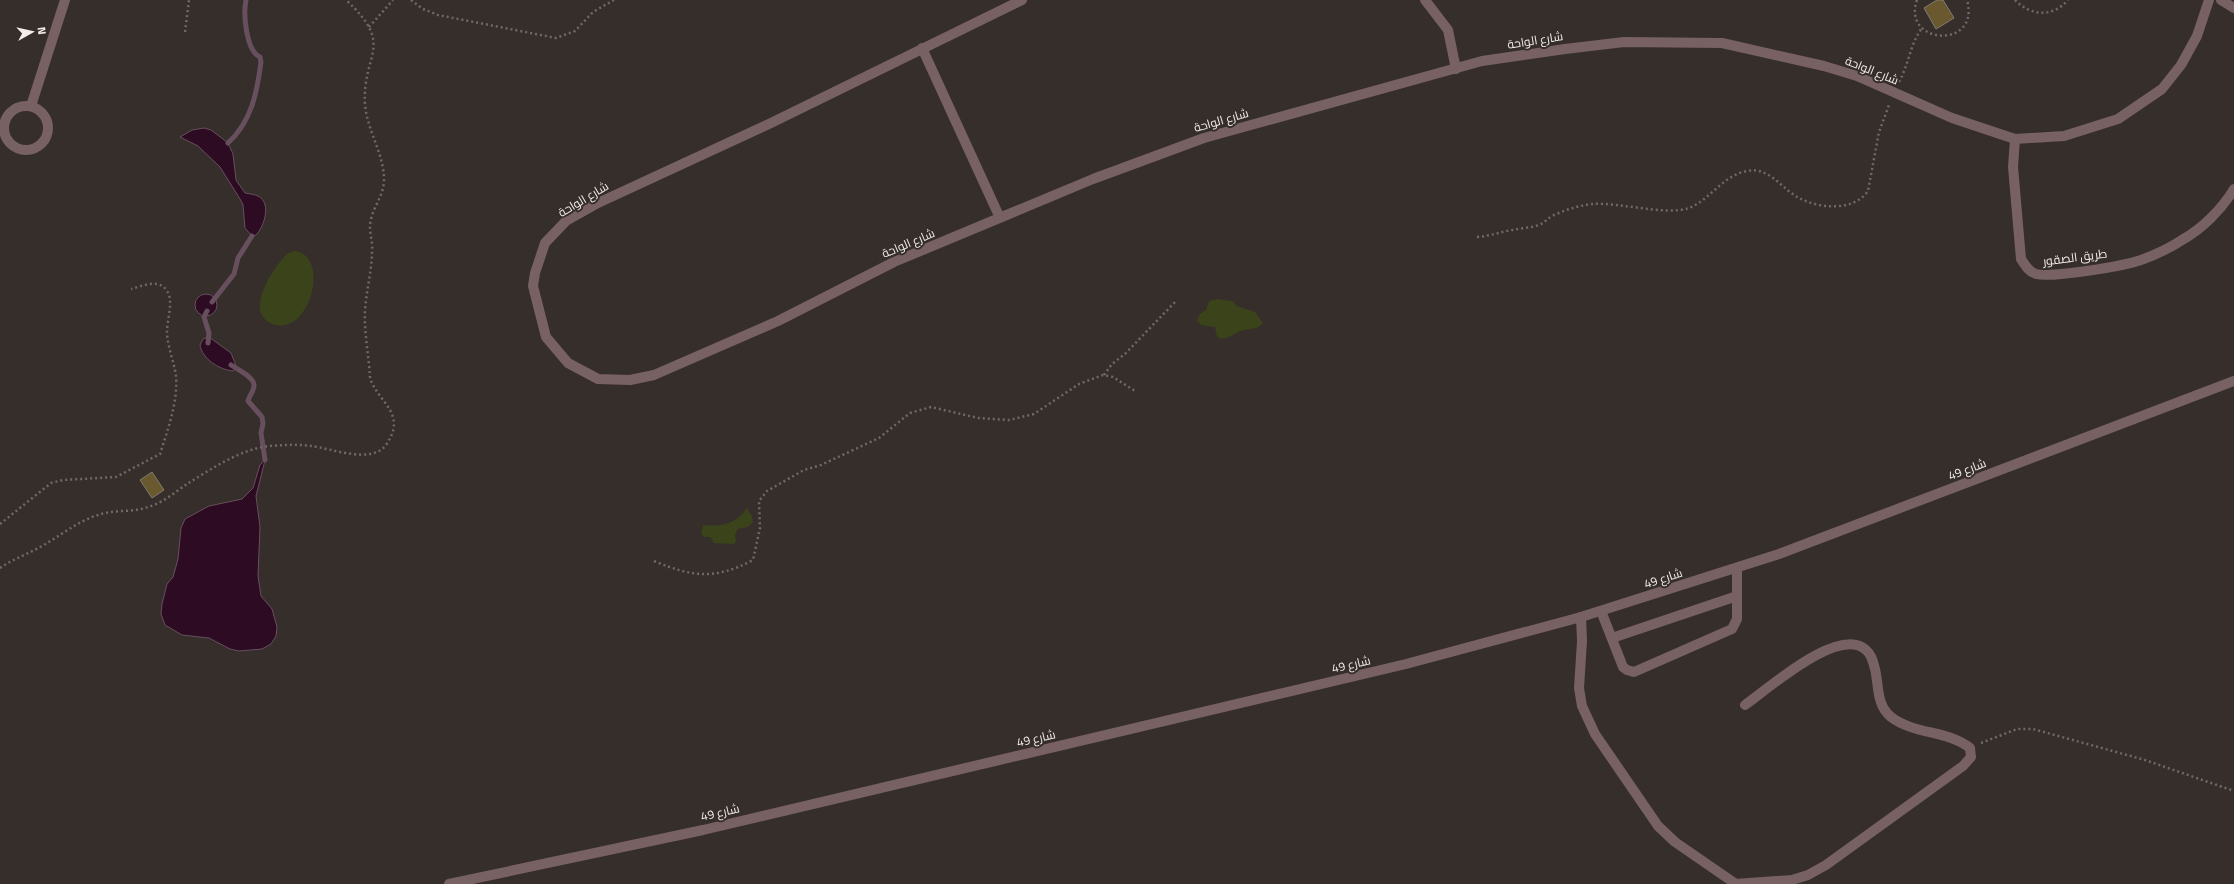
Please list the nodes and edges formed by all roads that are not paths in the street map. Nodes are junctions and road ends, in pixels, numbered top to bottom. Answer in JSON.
{"nodes":[{"id":1,"x":65,"y":0,"type":"edge"},
{"id":2,"x":1022,"y":0,"type":"edge"},
{"id":3,"x":1425,"y":0,"type":"edge"},
{"id":4,"x":2209,"y":0,"type":"edge"},
{"id":5,"x":2221,"y":0,"type":"edge"},
{"id":6,"x":2234,"y":8,"type":"edge"},
{"id":7,"x":922,"y":48,"type":"junction"},
{"id":8,"x":1456,"y":69,"type":"junction"},
{"id":9,"x":31,"y":106,"type":"junction"},
{"id":10,"x":2015,"y":139,"type":"junction"},
{"id":11,"x":2234,"y":189,"type":"edge"},
{"id":12,"x":1000,"y":218,"type":"junction"},
{"id":13,"x":2234,"y":381,"type":"edge"},
{"id":14,"x":1737,"y":568,"type":"junction"},
{"id":15,"x":1737,"y":596,"type":"junction"},
{"id":16,"x":1602,"y":611,"type":"junction"},
{"id":17,"x":1581,"y":617,"type":"junction"},
{"id":18,"x":1612,"y":638,"type":"junction"},
{"id":19,"x":1745,"y":705,"type":"dead end"},
{"id":20,"x":449,"y":884,"type":"edge"},
{"id":21,"x":1735,"y":884,"type":"edge"}],
"edges":[{"from":1,"to":9,"type":"street"},
{"from":2,"to":7,"type":"street","name":"شارع الواحة"},
{"from":3,"to":8,"type":"street"},
{"from":4,"to":10,"type":"street","name":"شارع الواحة"},
{"from":5,"to":6,"type":"street"},
{"from":7,"to":12,"type":"street"},
{"from":7,"to":12,"type":"street","name":"شارع الواحة"},
{"from":8,"to":10,"type":"street","name":"شارع الواحة"},
{"from":8,"to":12,"type":"street","name":"شارع الواحة"},
{"from":9,"to":9,"type":"street"},
{"from":10,"to":11,"type":"street","name":"طريق الصقور"},
{"from":13,"to":14,"type":"street","name":"شارع 49"},
{"from":14,"to":15,"type":"street"},
{"from":14,"to":16,"type":"street","name":"شارع 49"},
{"from":15,"to":18,"type":"street"},
{"from":15,"to":18,"type":"street"},
{"from":16,"to":17,"type":"street","name":"شارع 49"},
{"from":16,"to":18,"type":"street"},
{"from":17,"to":20,"type":"street","name":"شارع 49"},
{"from":17,"to":21,"type":"street"},
{"from":19,"to":21,"type":"street"}]}
